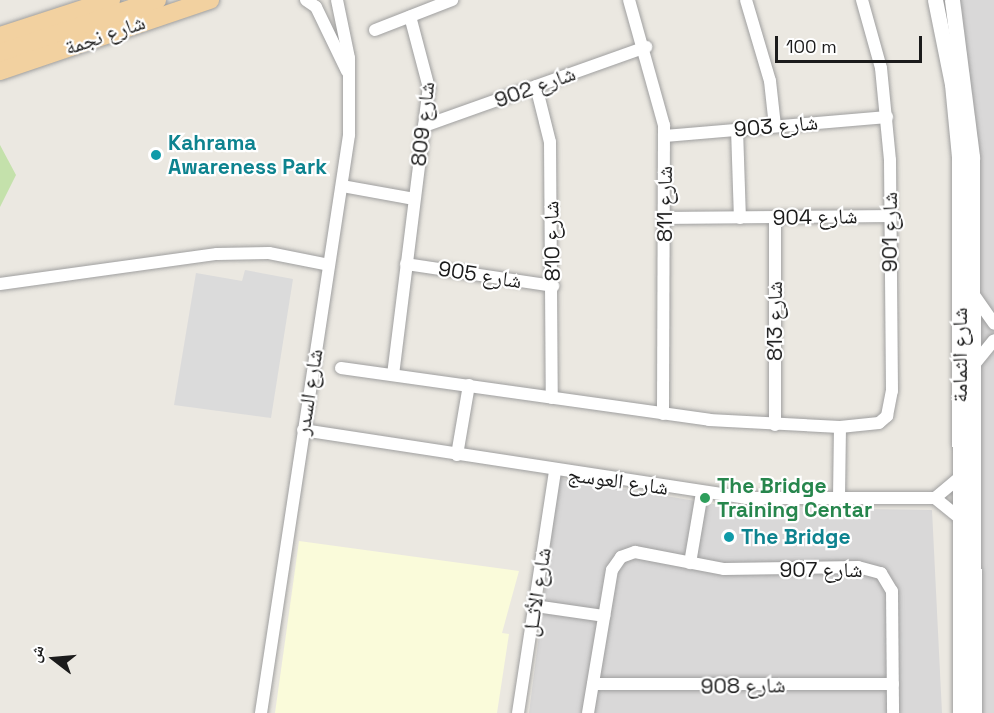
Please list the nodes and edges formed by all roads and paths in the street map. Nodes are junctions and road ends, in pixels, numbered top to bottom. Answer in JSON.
{"nodes":[{"id":1,"x":111,"y":0,"type":"edge"},
{"id":2,"x":157,"y":0,"type":"edge"},
{"id":3,"x":210,"y":0,"type":"edge"},
{"id":4,"x":306,"y":0,"type":"edge"},
{"id":5,"x":337,"y":0,"type":"edge"},
{"id":6,"x":452,"y":0,"type":"edge"},
{"id":7,"x":629,"y":0,"type":"edge"},
{"id":8,"x":746,"y":0,"type":"edge"},
{"id":9,"x":862,"y":0,"type":"edge"},
{"id":10,"x":935,"y":0,"type":"edge"},
{"id":11,"x":952,"y":0,"type":"edge"},
{"id":12,"x":410,"y":16,"type":"junction"},
{"id":13,"x":375,"y":30,"type":"dead end"},
{"id":14,"x":3,"y":35,"type":"edge"},
{"id":15,"x":646,"y":47,"type":"junction"},
{"id":16,"x":0,"y":53,"type":"edge"},
{"id":17,"x":0,"y":70,"type":"edge"},
{"id":18,"x":347,"y":71,"type":"junction"},
{"id":19,"x":536,"y":86,"type":"junction"},
{"id":20,"x":886,"y":117,"type":"junction"},
{"id":21,"x":424,"y":126,"type":"junction"},
{"id":22,"x":775,"y":126,"type":"junction"},
{"id":23,"x":737,"y":129,"type":"junction"},
{"id":24,"x":665,"y":136,"type":"junction"},
{"id":25,"x":342,"y":186,"type":"junction"},
{"id":26,"x":414,"y":199,"type":"junction"},
{"id":27,"x":890,"y":216,"type":"junction"},
{"id":28,"x":775,"y":217,"type":"junction"},
{"id":29,"x":665,"y":218,"type":"junction"},
{"id":30,"x":740,"y":218,"type":"junction"},
{"id":31,"x":406,"y":264,"type":"junction"},
{"id":32,"x":329,"y":265,"type":"junction"},
{"id":33,"x":0,"y":284,"type":"edge"},
{"id":34,"x":553,"y":286,"type":"junction"},
{"id":35,"x":974,"y":295,"type":"junction"},
{"id":36,"x":994,"y":324,"type":"edge"},
{"id":37,"x":994,"y":340,"type":"edge"},
{"id":38,"x":973,"y":366,"type":"junction"},
{"id":39,"x":341,"y":368,"type":"dead end"},
{"id":40,"x":393,"y":375,"type":"junction"},
{"id":41,"x":469,"y":385,"type":"junction"},
{"id":42,"x":552,"y":398,"type":"junction"},
{"id":43,"x":663,"y":414,"type":"junction"},
{"id":44,"x":775,"y":425,"type":"junction"},
{"id":45,"x":840,"y":428,"type":"junction"},
{"id":46,"x":303,"y":430,"type":"junction"},
{"id":47,"x":457,"y":455,"type":"junction"},
{"id":48,"x":555,"y":471,"type":"junction"},
{"id":49,"x":960,"y":477,"type":"junction"},
{"id":50,"x":702,"y":493,"type":"junction"},
{"id":51,"x":839,"y":498,"type":"junction"},
{"id":52,"x":935,"y":498,"type":"junction"},
{"id":53,"x":961,"y":519,"type":"junction"},
{"id":54,"x":690,"y":563,"type":"junction"},
{"id":55,"x":535,"y":606,"type":"junction"},
{"id":56,"x":604,"y":616,"type":"junction"},
{"id":57,"x":960,"y":670,"type":"junction"},
{"id":58,"x":593,"y":684,"type":"junction"},
{"id":59,"x":893,"y":684,"type":"junction"},
{"id":60,"x":261,"y":713,"type":"edge"},
{"id":61,"x":518,"y":713,"type":"edge"},
{"id":62,"x":588,"y":713,"type":"edge"},
{"id":63,"x":893,"y":713,"type":"edge"},
{"id":64,"x":960,"y":713,"type":"edge"},
{"id":65,"x":967,"y":713,"type":"edge"},
{"id":66,"x":974,"y":713,"type":"edge"}],
"edges":[{"from":1,"to":14,"type":"main road","name":"شارع نجمة"},
{"from":2,"to":16,"type":"main road"},
{"from":3,"to":17,"type":"main road","name":"شارع نجمة"},
{"from":4,"to":18,"type":"street","name":"شارع السدر"},
{"from":5,"to":18,"type":"street","name":"شارع السدر"},
{"from":6,"to":12,"type":"street"},
{"from":7,"to":15,"type":"street","name":"شارع 811"},
{"from":8,"to":22,"type":"street"},
{"from":9,"to":20,"type":"street","name":"شارع 901"},
{"from":10,"to":49,"type":"street","name":"شارع الثمامة"},
{"from":11,"to":35,"type":"street","name":"شارع الثمامة"},
{"from":12,"to":13,"type":"street"},
{"from":12,"to":21,"type":"street","name":"شارع 809"},
{"from":15,"to":19,"type":"street","name":"شارع 902"},
{"from":15,"to":24,"type":"street","name":"شارع 811"},
{"from":18,"to":25,"type":"street","name":"شارع السدر"},
{"from":19,"to":21,"type":"street","name":"شارع 902"},
{"from":19,"to":34,"type":"street","name":"شارع 810"},
{"from":20,"to":22,"type":"street","name":"شارع 903"},
{"from":20,"to":27,"type":"street","name":"شارع 901"},
{"from":21,"to":26,"type":"street","name":"شارع 809"},
{"from":22,"to":23,"type":"street","name":"شارع 903"},
{"from":23,"to":24,"type":"street","name":"شارع 903"},
{"from":23,"to":30,"type":"street"},
{"from":24,"to":29,"type":"street","name":"شارع 811"},
{"from":25,"to":26,"type":"street"},
{"from":25,"to":32,"type":"street","name":"شارع السدر"},
{"from":26,"to":31,"type":"street","name":"شارع 809"},
{"from":27,"to":28,"type":"street","name":"شارع 904"},
{"from":27,"to":45,"type":"street","name":"شارع 901"},
{"from":28,"to":30,"type":"street","name":"شارع 904"},
{"from":28,"to":44,"type":"street","name":"شارع 813"},
{"from":29,"to":30,"type":"street","name":"شارع 904"},
{"from":29,"to":43,"type":"street","name":"شارع 811"},
{"from":31,"to":34,"type":"street","name":"شارع 905"},
{"from":31,"to":40,"type":"street","name":"شارع 809"},
{"from":32,"to":33,"type":"street"},
{"from":32,"to":46,"type":"street","name":"شارع السدر"},
{"from":34,"to":42,"type":"street","name":"شارع 810"},
{"from":35,"to":36,"type":"street"},
{"from":35,"to":38,"type":"street","name":"شارع الثمامة"},
{"from":37,"to":38,"type":"street"},
{"from":38,"to":66,"type":"street","name":"شارع الثمامة"},
{"from":39,"to":40,"type":"street","name":"شارع 901"},
{"from":40,"to":41,"type":"street","name":"شارع 901"},
{"from":41,"to":42,"type":"street","name":"شارع 901"},
{"from":41,"to":47,"type":"street"},
{"from":42,"to":43,"type":"street","name":"شارع 901"},
{"from":43,"to":44,"type":"street","name":"شارع 901"},
{"from":44,"to":45,"type":"street","name":"شارع 901"},
{"from":45,"to":51,"type":"street"},
{"from":46,"to":47,"type":"street","name":"شارع العوسج"},
{"from":46,"to":60,"type":"street","name":"شارع السدر"},
{"from":47,"to":48,"type":"street","name":"شارع العوسج"},
{"from":48,"to":50,"type":"street","name":"شارع العوسج"},
{"from":48,"to":55,"type":"street","name":"شارع الأثــل"},
{"from":49,"to":52,"type":"street"},
{"from":49,"to":53,"type":"street","name":"شارع الثمامة"},
{"from":50,"to":51,"type":"street","name":"شارع العوسج"},
{"from":50,"to":54,"type":"street"},
{"from":51,"to":52,"type":"street","name":"شارع العوسج"},
{"from":52,"to":53,"type":"street"},
{"from":53,"to":57,"type":"street","name":"شارع الثمامة"},
{"from":54,"to":56,"type":"street","name":"شارع 907"},
{"from":54,"to":59,"type":"street","name":"شارع 907"},
{"from":55,"to":56,"type":"street"},
{"from":55,"to":61,"type":"street","name":"شارع الأثــل"},
{"from":56,"to":58,"type":"street","name":"شارع 907"},
{"from":57,"to":64,"type":"street","name":"شارع الثمامة"},
{"from":57,"to":65,"type":"street"},
{"from":58,"to":59,"type":"street","name":"شارع 908"},
{"from":58,"to":62,"type":"street","name":"شارع 907"},
{"from":59,"to":63,"type":"street","name":"شارع 907"}]}
